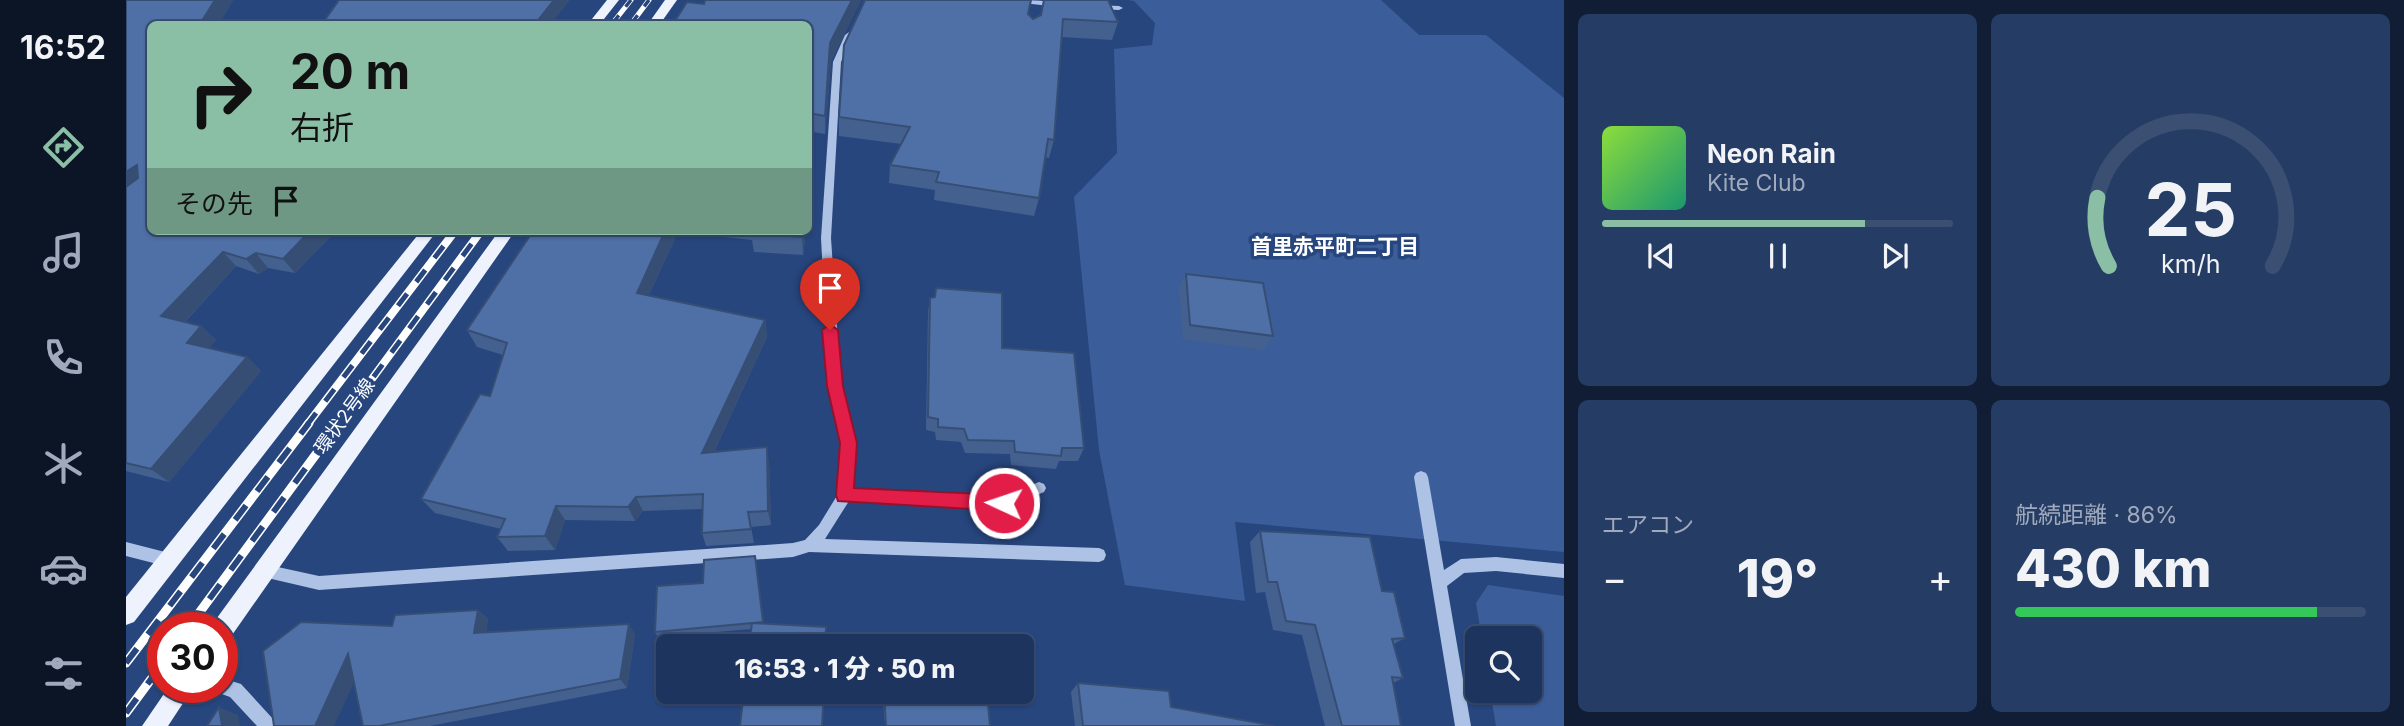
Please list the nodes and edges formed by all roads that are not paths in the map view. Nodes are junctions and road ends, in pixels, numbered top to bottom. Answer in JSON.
{"nodes":[{"id":1,"x":613,"y":0,"type":"edge"},
{"id":2,"x":671,"y":0,"type":"edge"},
{"id":3,"x":1014,"y":0,"type":"edge"},
{"id":4,"x":1068,"y":6,"type":"edge"},
{"id":5,"x":1081,"y":6,"type":"edge"},
{"id":6,"x":1119,"y":8,"type":"dead end"},
{"id":7,"x":856,"y":20,"type":"edge"},
{"id":8,"x":596,"y":21,"type":"edge"},
{"id":9,"x":656,"y":21,"type":"edge"},
{"id":10,"x":426,"y":235,"type":"edge"},
{"id":11,"x":504,"y":235,"type":"edge"},
{"id":12,"x":1421,"y":477,"type":"dead end"},
{"id":13,"x":1038,"y":488,"type":"dead end"},
{"id":14,"x":845,"y":495,"type":"junction"},
{"id":15,"x":809,"y":545,"type":"junction"},
{"id":16,"x":126,"y":549,"type":"edge"},
{"id":17,"x":1099,"y":555,"type":"dead end"},
{"id":18,"x":169,"y":560,"type":"junction"},
{"id":19,"x":264,"y":571,"type":"junction"},
{"id":20,"x":1564,"y":571,"type":"edge"},
{"id":21,"x":1439,"y":583,"type":"junction"},
{"id":22,"x":235,"y":612,"type":"edge"},
{"id":23,"x":126,"y":614,"type":"edge"},
{"id":24,"x":238,"y":694,"type":"edge"},
{"id":25,"x":171,"y":703,"type":"edge"},
{"id":26,"x":155,"y":726,"type":"edge"},
{"id":27,"x":268,"y":726,"type":"edge"},
{"id":28,"x":1463,"y":726,"type":"edge"}],
"edges":[{"from":1,"to":8,"type":"main road"},
{"from":2,"to":9,"type":"main road"},
{"from":3,"to":4,"type":"street"},
{"from":5,"to":6,"type":"street"},
{"from":7,"to":14,"type":"street"},
{"from":10,"to":18,"type":"main road"},
{"from":11,"to":19,"type":"main road","name":"環状2号線"},
{"from":12,"to":21,"type":"street"},
{"from":13,"to":14,"type":"street"},
{"from":14,"to":15,"type":"street"},
{"from":15,"to":17,"type":"street"},
{"from":15,"to":19,"type":"street"},
{"from":16,"to":18,"type":"street"},
{"from":18,"to":23,"type":"main road"},
{"from":19,"to":22,"type":"main road","name":"環状2号線"},
{"from":20,"to":21,"type":"street"},
{"from":21,"to":28,"type":"street"},
{"from":24,"to":27,"type":"street"},
{"from":25,"to":26,"type":"main road"}]}
